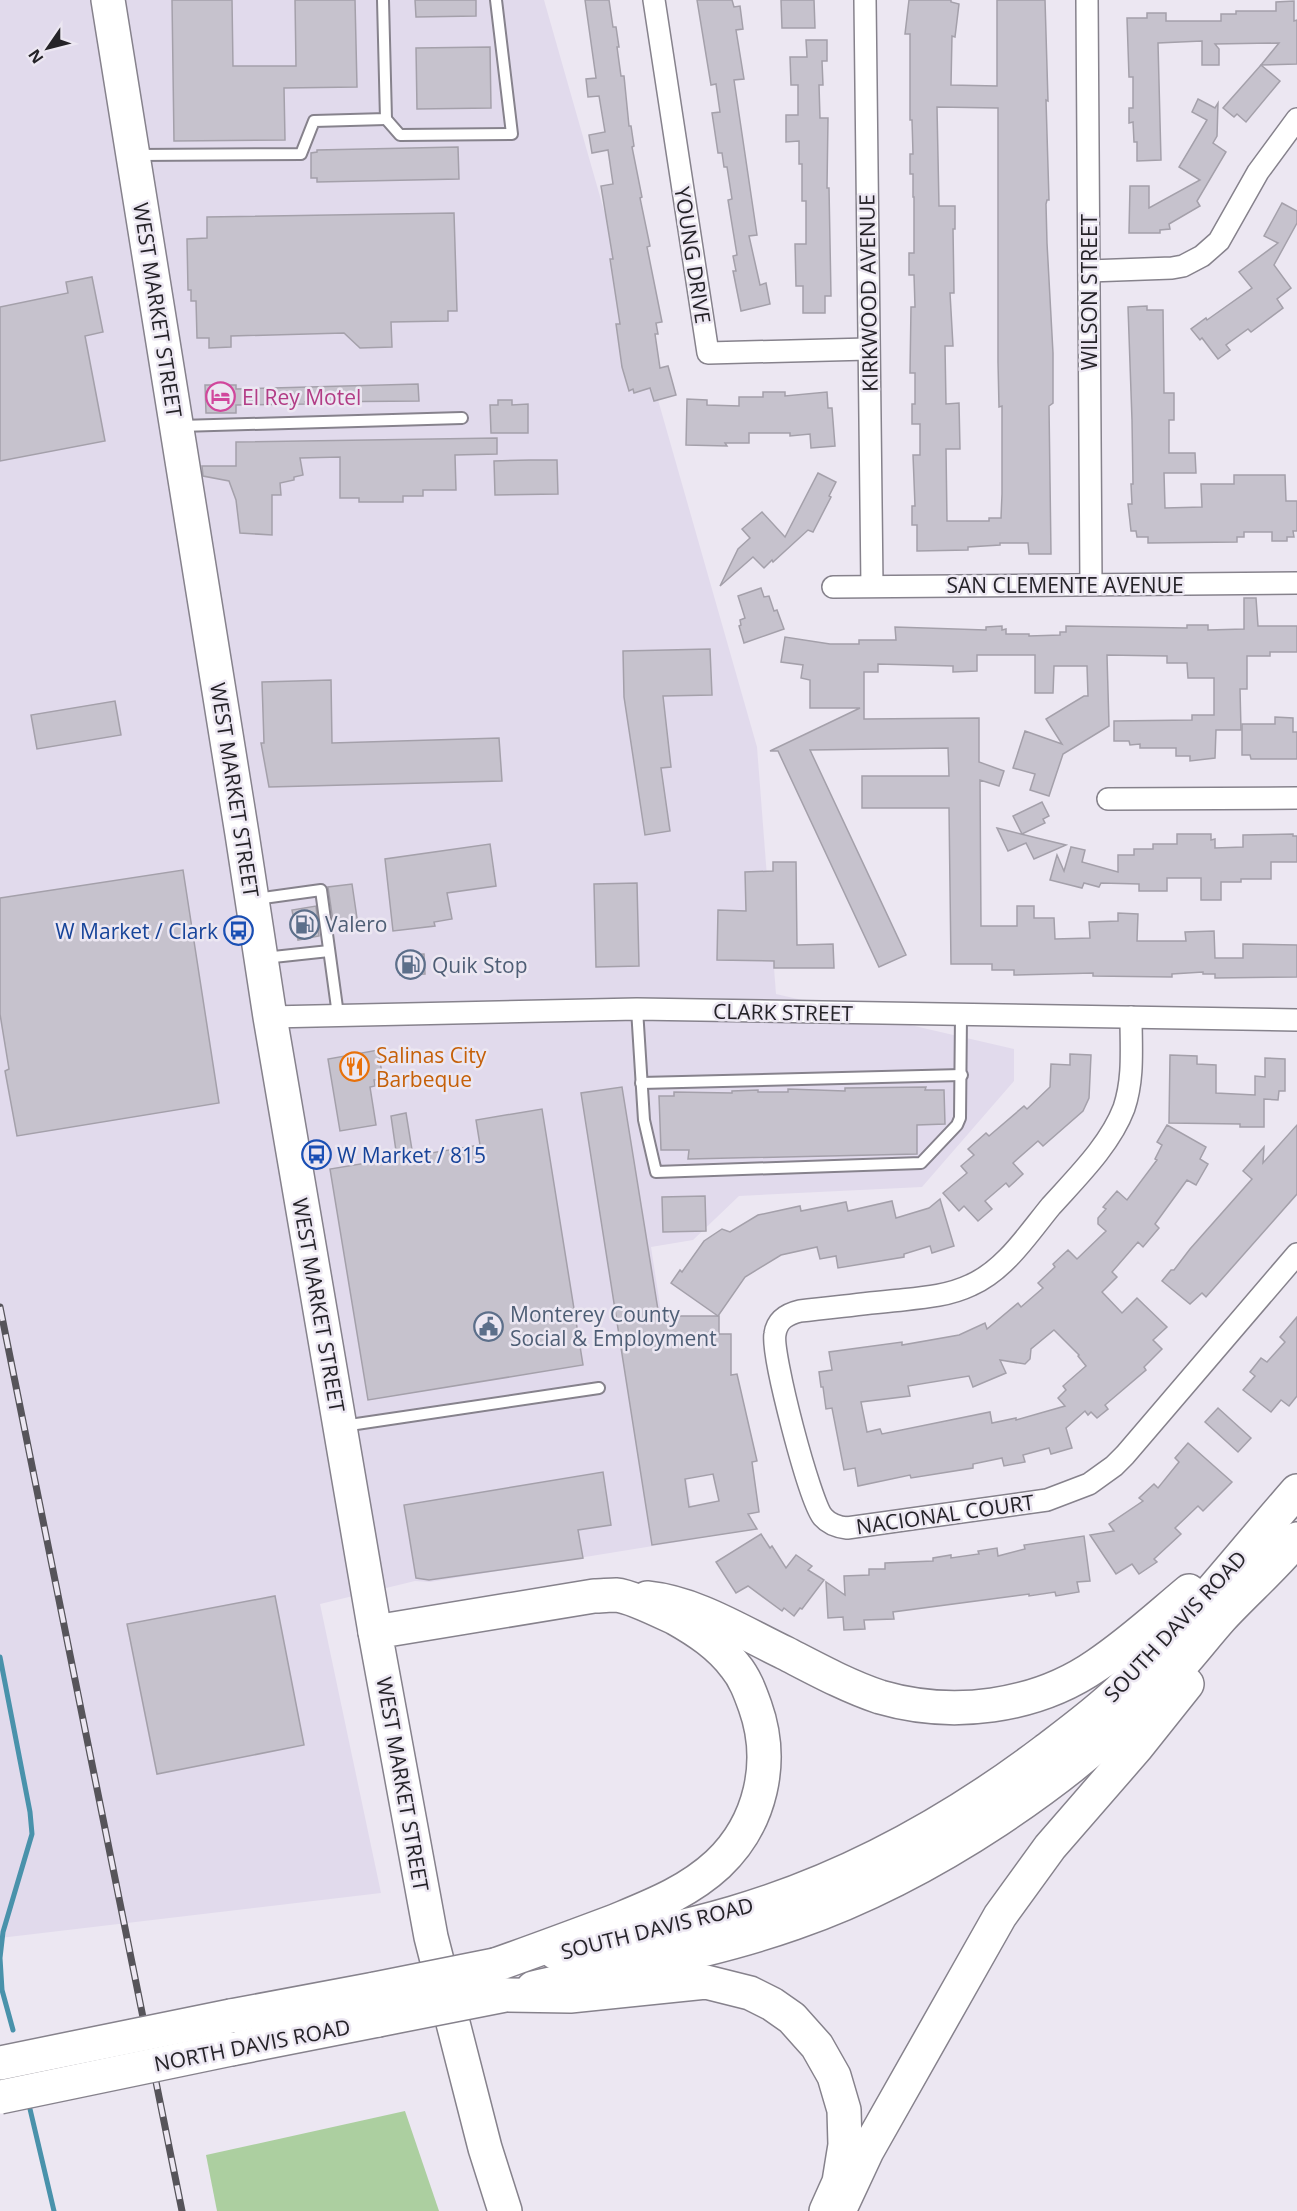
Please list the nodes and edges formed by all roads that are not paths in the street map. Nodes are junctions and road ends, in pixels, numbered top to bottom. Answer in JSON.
{"nodes":[{"id":1,"x":108,"y":0,"type":"edge"},
{"id":2,"x":383,"y":0,"type":"edge"},
{"id":3,"x":496,"y":0,"type":"edge"},
{"id":4,"x":654,"y":0,"type":"edge"},
{"id":5,"x":865,"y":0,"type":"edge"},
{"id":6,"x":1087,"y":0,"type":"edge"},
{"id":7,"x":386,"y":119,"type":"junction"},
{"id":8,"x":1297,"y":119,"type":"edge"},
{"id":9,"x":133,"y":155,"type":"junction"},
{"id":10,"x":1089,"y":271,"type":"junction"},
{"id":11,"x":868,"y":350,"type":"junction"},
{"id":12,"x":462,"y":418,"type":"dead end"},
{"id":13,"x":177,"y":426,"type":"junction"},
{"id":14,"x":1297,"y":583,"type":"edge"},
{"id":15,"x":1091,"y":584,"type":"junction"},
{"id":16,"x":872,"y":586,"type":"junction"},
{"id":17,"x":833,"y":587,"type":"dead end"},
{"id":18,"x":1297,"y":798,"type":"edge"},
{"id":19,"x":1108,"y":799,"type":"dead end"},
{"id":20,"x":252,"y":899,"type":"junction"},
{"id":21,"x":329,"y":951,"type":"junction"},
{"id":22,"x":261,"y":958,"type":"junction"},
{"id":23,"x":637,"y":1009,"type":"junction"},
{"id":24,"x":338,"y":1015,"type":"junction"},
{"id":25,"x":961,"y":1016,"type":"junction"},
{"id":26,"x":270,"y":1017,"type":"junction"},
{"id":27,"x":1131,"y":1017,"type":"junction"},
{"id":28,"x":1297,"y":1020,"type":"edge"},
{"id":29,"x":962,"y":1075,"type":"junction"},
{"id":30,"x":641,"y":1083,"type":"junction"},
{"id":31,"x":1297,"y":1254,"type":"edge"},
{"id":32,"x":599,"y":1388,"type":"dead end"},
{"id":33,"x":340,"y":1426,"type":"junction"},
{"id":34,"x":1297,"y":1491,"type":"edge"},
{"id":35,"x":1287,"y":1534,"type":"edge"},
{"id":36,"x":619,"y":1595,"type":"junction"},
{"id":37,"x":375,"y":1632,"type":"junction"},
{"id":38,"x":500,"y":1980,"type":"junction"},
{"id":39,"x":376,"y":2004,"type":"junction"},
{"id":40,"x":0,"y":2063,"type":"edge"},
{"id":41,"x":0,"y":2097,"type":"edge"},
{"id":42,"x":505,"y":2211,"type":"edge"},
{"id":43,"x":826,"y":2211,"type":"edge"},
{"id":44,"x":839,"y":2211,"type":"edge"}],
"edges":[{"from":1,"to":9,"type":"main road","name":"WEST MARKET STREET"},
{"from":2,"to":7,"type":"lane"},
{"from":3,"to":7,"type":"lane"},
{"from":4,"to":11,"type":"street","name":"YOUNG DRIVE"},
{"from":5,"to":11,"type":"street","name":"KIRKWOOD AVENUE"},
{"from":6,"to":10,"type":"street","name":"WILSON STREET"},
{"from":7,"to":9,"type":"lane"},
{"from":8,"to":10,"type":"street"},
{"from":9,"to":13,"type":"main road","name":"WEST MARKET STREET"},
{"from":10,"to":15,"type":"street","name":"WILSON STREET"},
{"from":11,"to":16,"type":"street","name":"KIRKWOOD AVENUE"},
{"from":12,"to":13,"type":"lane"},
{"from":13,"to":20,"type":"main road","name":"WEST MARKET STREET"},
{"from":14,"to":15,"type":"street","name":"SAN CLEMENTE AVENUE"},
{"from":15,"to":16,"type":"street","name":"SAN CLEMENTE AVENUE"},
{"from":16,"to":17,"type":"street","name":"SAN CLEMENTE AVENUE"},
{"from":18,"to":19,"type":"street"},
{"from":20,"to":21,"type":"lane"},
{"from":20,"to":22,"type":"main road","name":"WEST MARKET STREET"},
{"from":21,"to":22,"type":"lane"},
{"from":21,"to":24,"type":"lane"},
{"from":22,"to":26,"type":"main road","name":"WEST MARKET STREET"},
{"from":23,"to":24,"type":"street","name":"CLARK STREET"},
{"from":23,"to":25,"type":"street","name":"CLARK STREET"},
{"from":23,"to":30,"type":"lane"},
{"from":24,"to":26,"type":"street","name":"CLARK STREET"},
{"from":25,"to":27,"type":"street","name":"CLARK STREET"},
{"from":25,"to":29,"type":"lane"},
{"from":26,"to":33,"type":"main road","name":"WEST MARKET STREET"},
{"from":27,"to":28,"type":"street","name":"CLARK STREET"},
{"from":27,"to":31,"type":"street","name":"NACIONAL COURT"},
{"from":29,"to":30,"type":"lane"},
{"from":29,"to":30,"type":"lane"},
{"from":32,"to":33,"type":"lane"},
{"from":33,"to":37,"type":"main road","name":"WEST MARKET STREET"},
{"from":34,"to":35,"type":"main road","name":"SOUTH DAVIS ROAD"},
{"from":35,"to":36,"type":"main road"},
{"from":35,"to":38,"type":"main road","name":"SOUTH DAVIS ROAD"},
{"from":35,"to":44,"type":"main road"},
{"from":36,"to":37,"type":"main road"},
{"from":36,"to":38,"type":"main road"},
{"from":37,"to":42,"type":"main road","name":"WEST MARKET STREET"},
{"from":38,"to":39,"type":"main road","name":"SOUTH DAVIS ROAD","bridge":true},
{"from":38,"to":43,"type":"main road"},
{"from":39,"to":40,"type":"main road","name":"NORTH DAVIS ROAD","bridge":true},
{"from":39,"to":41,"type":"main road","name":"NORTH DAVIS ROAD","bridge":true}]}
